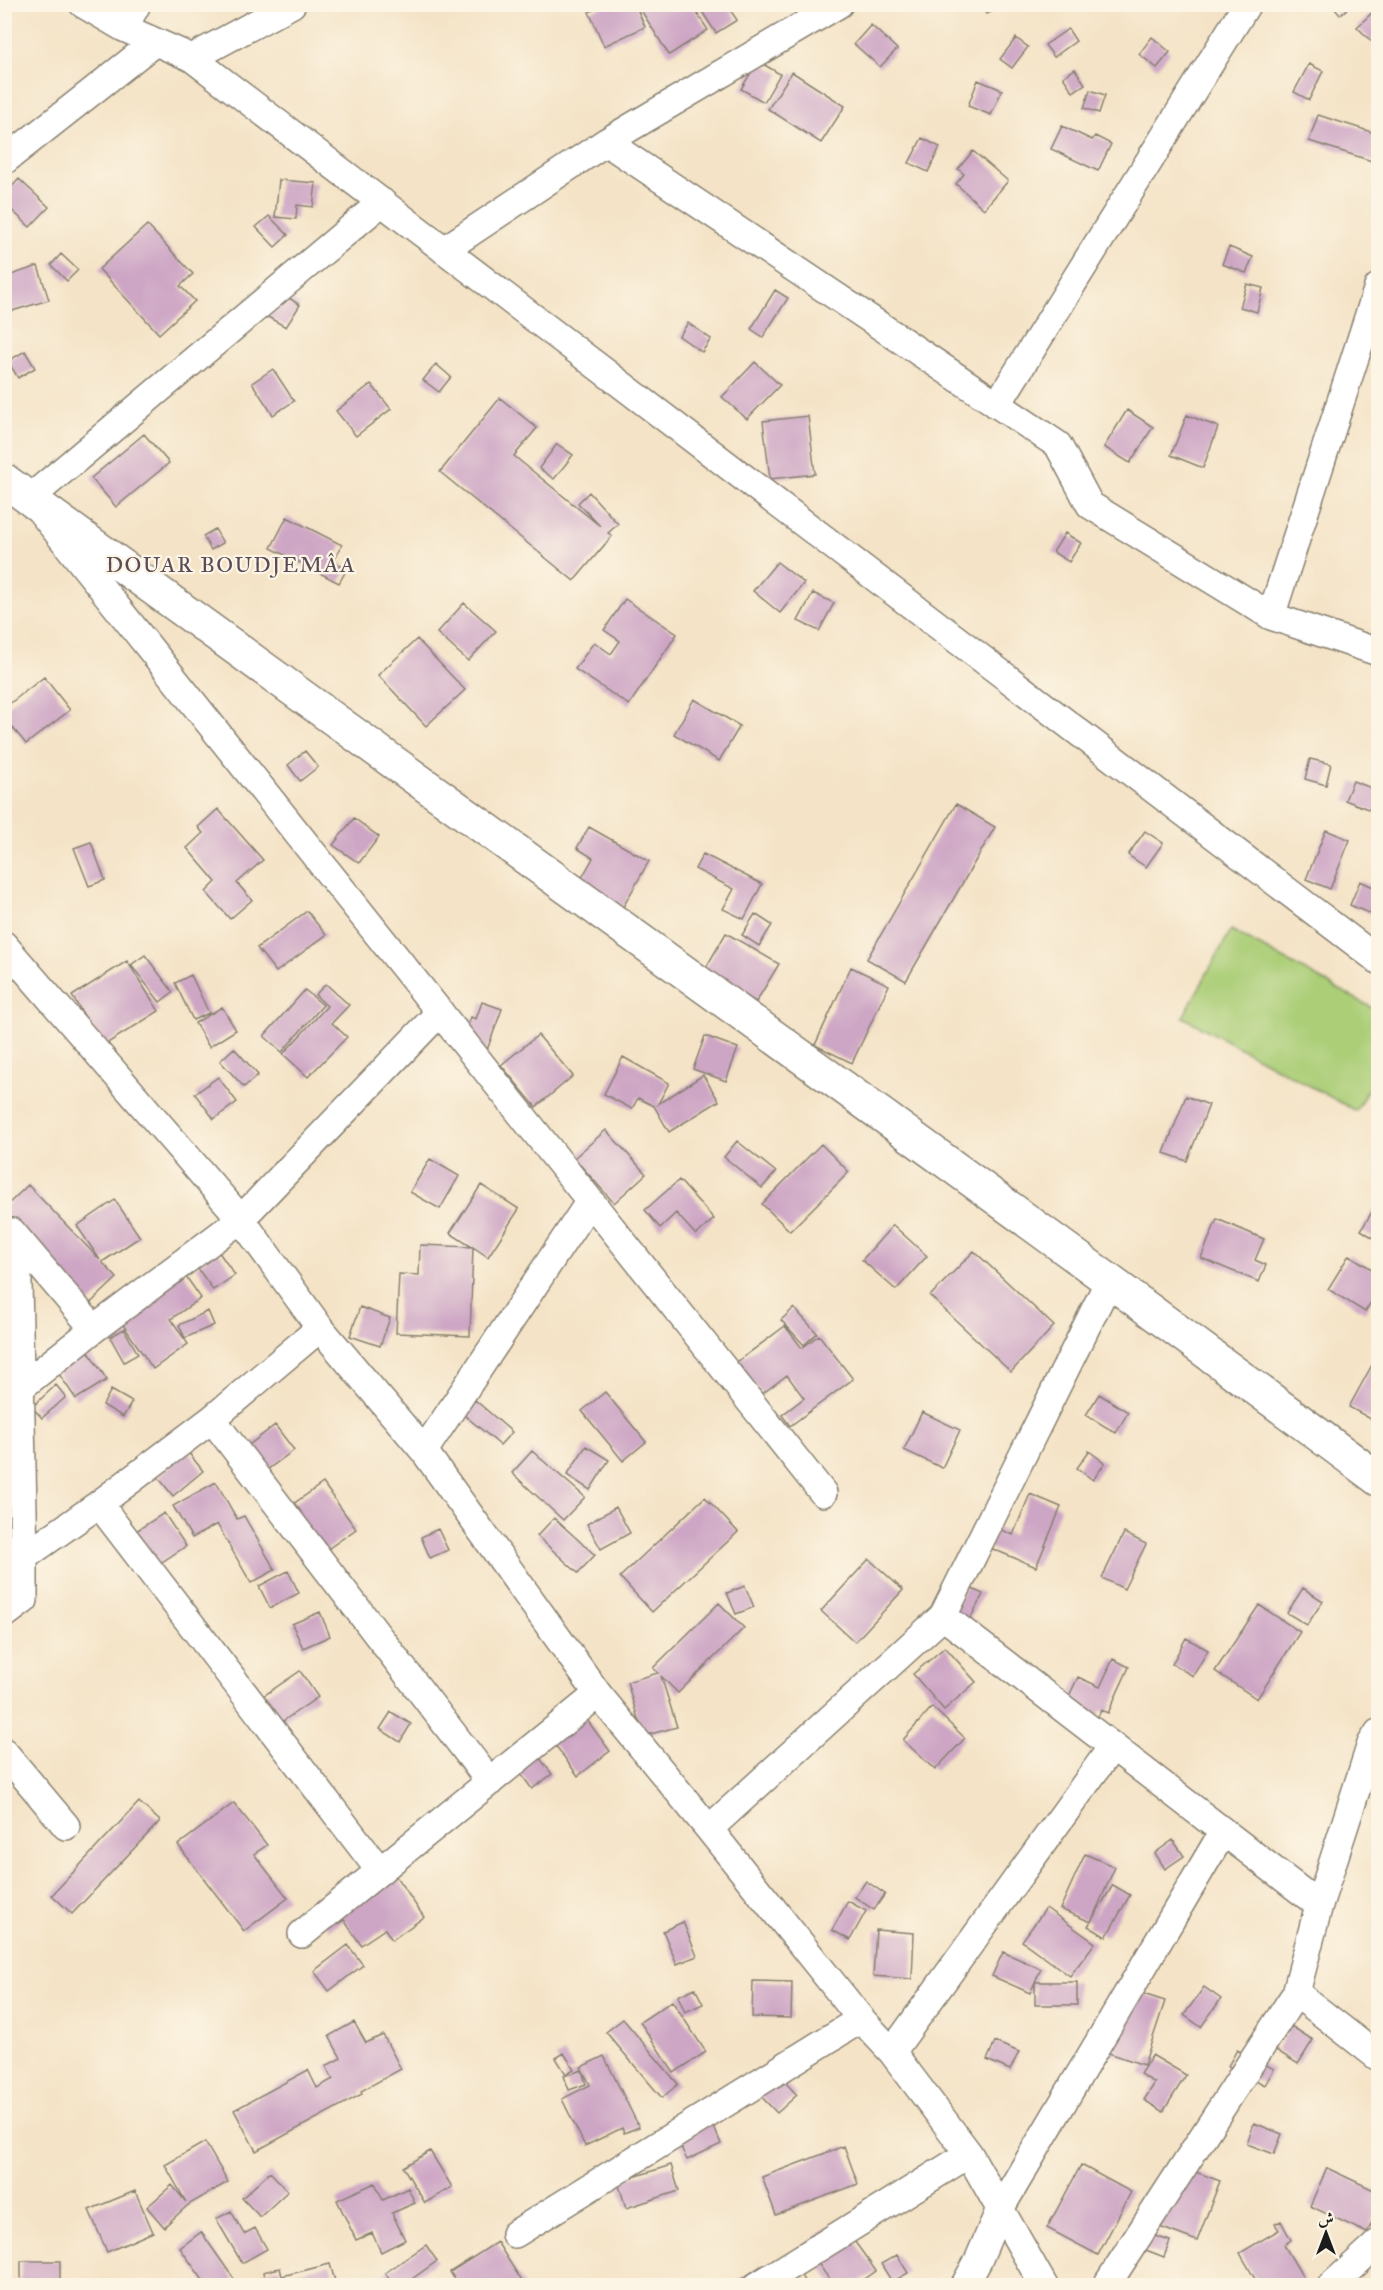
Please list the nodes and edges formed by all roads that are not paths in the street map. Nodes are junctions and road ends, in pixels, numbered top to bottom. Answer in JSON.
{"nodes":[{"id":1,"x":83,"y":4,"type":"edge"},
{"id":2,"x":137,"y":4,"type":"edge"},
{"id":3,"x":292,"y":4,"type":"edge"},
{"id":4,"x":839,"y":4,"type":"edge"},
{"id":5,"x":1247,"y":4,"type":"edge"},
{"id":6,"x":124,"y":28,"type":"junction"},
{"id":7,"x":155,"y":42,"type":"junction"},
{"id":8,"x":192,"y":58,"type":"junction"},
{"id":9,"x":606,"y":142,"type":"junction"},
{"id":10,"x":4,"y":161,"type":"edge"},
{"id":11,"x":382,"y":202,"type":"junction"},
{"id":12,"x":444,"y":250,"type":"junction"},
{"id":13,"x":1378,"y":287,"type":"edge"},
{"id":14,"x":997,"y":405,"type":"junction"},
{"id":15,"x":17,"y":489,"type":"edge"},
{"id":16,"x":1271,"y":616,"type":"junction"},
{"id":17,"x":1378,"y":652,"type":"edge"},
{"id":18,"x":10,"y":957,"type":"edge"},
{"id":19,"x":1378,"y":960,"type":"edge"},
{"id":20,"x":440,"y":1012,"type":"junction"},
{"id":21,"x":590,"y":1201,"type":"junction"},
{"id":22,"x":241,"y":1219,"type":"junction"},
{"id":23,"x":11,"y":1231,"type":"edge"},
{"id":24,"x":1110,"y":1279,"type":"junction"},
{"id":25,"x":320,"y":1328,"type":"junction"},
{"id":26,"x":94,"y":1329,"type":"junction"},
{"id":27,"x":20,"y":1388,"type":"junction"},
{"id":28,"x":212,"y":1419,"type":"junction"},
{"id":29,"x":424,"y":1451,"type":"junction"},
{"id":30,"x":1378,"y":1479,"type":"edge"},
{"id":31,"x":823,"y":1493,"type":"dead end"},
{"id":32,"x":99,"y":1504,"type":"junction"},
{"id":33,"x":24,"y":1557,"type":"junction"},
{"id":34,"x":4,"y":1615,"type":"edge"},
{"id":35,"x":943,"y":1616,"type":"junction"},
{"id":36,"x":598,"y":1694,"type":"junction"},
{"id":37,"x":1378,"y":1733,"type":"edge"},
{"id":38,"x":1112,"y":1746,"type":"junction"},
{"id":39,"x":4,"y":1752,"type":"edge"},
{"id":40,"x":490,"y":1782,"type":"junction"},
{"id":41,"x":66,"y":1826,"type":"dead end"},
{"id":42,"x":709,"y":1828,"type":"junction"},
{"id":43,"x":1223,"y":1832,"type":"junction"},
{"id":44,"x":380,"y":1871,"type":"junction"},
{"id":45,"x":1319,"y":1905,"type":"junction"},
{"id":46,"x":302,"y":1934,"type":"dead end"},
{"id":47,"x":1296,"y":1993,"type":"junction"},
{"id":48,"x":861,"y":2019,"type":"junction"},
{"id":49,"x":892,"y":2052,"type":"junction"},
{"id":50,"x":1378,"y":2057,"type":"edge"},
{"id":51,"x":969,"y":2154,"type":"junction"},
{"id":52,"x":1000,"y":2209,"type":"junction"},
{"id":53,"x":515,"y":2234,"type":"dead end"},
{"id":54,"x":1378,"y":2243,"type":"edge"},
{"id":55,"x":757,"y":2286,"type":"edge"},
{"id":56,"x":964,"y":2286,"type":"edge"},
{"id":57,"x":1044,"y":2286,"type":"edge"},
{"id":58,"x":1106,"y":2286,"type":"edge"},
{"id":59,"x":1331,"y":2286,"type":"edge"}],
"edges":[{"from":1,"to":6,"type":"street"},
{"from":2,"to":6,"type":"street"},
{"from":3,"to":8,"type":"street"},
{"from":4,"to":9,"type":"street"},
{"from":5,"to":14,"type":"street"},
{"from":6,"to":7,"type":"street"},
{"from":7,"to":8,"type":"street"},
{"from":7,"to":10,"type":"street"},
{"from":8,"to":11,"type":"street"},
{"from":9,"to":12,"type":"street"},
{"from":9,"to":14,"type":"street"},
{"from":11,"to":12,"type":"street"},
{"from":11,"to":15,"type":"street"},
{"from":12,"to":19,"type":"street"},
{"from":13,"to":16,"type":"street"},
{"from":14,"to":16,"type":"street"},
{"from":15,"to":20,"type":"street"},
{"from":15,"to":24,"type":"street"},
{"from":16,"to":17,"type":"street"},
{"from":18,"to":22,"type":"street"},
{"from":20,"to":21,"type":"street"},
{"from":20,"to":22,"type":"street"},
{"from":21,"to":29,"type":"street"},
{"from":21,"to":31,"type":"street"},
{"from":22,"to":25,"type":"street"},
{"from":22,"to":26,"type":"street"},
{"from":23,"to":26,"type":"street"},
{"from":23,"to":27,"type":"street"},
{"from":24,"to":30,"type":"street"},
{"from":24,"to":35,"type":"street"},
{"from":25,"to":28,"type":"street"},
{"from":25,"to":29,"type":"street"},
{"from":26,"to":27,"type":"street"},
{"from":27,"to":33,"type":"street"},
{"from":28,"to":32,"type":"street"},
{"from":28,"to":40,"type":"street"},
{"from":29,"to":36,"type":"street"},
{"from":32,"to":33,"type":"street"},
{"from":32,"to":44,"type":"street"},
{"from":33,"to":34,"type":"street"},
{"from":35,"to":38,"type":"street"},
{"from":35,"to":42,"type":"street"},
{"from":36,"to":40,"type":"street"},
{"from":36,"to":42,"type":"street"},
{"from":37,"to":45,"type":"street"},
{"from":38,"to":43,"type":"street"},
{"from":38,"to":49,"type":"street"},
{"from":39,"to":41,"type":"street"},
{"from":40,"to":44,"type":"street"},
{"from":42,"to":48,"type":"street"},
{"from":43,"to":45,"type":"street"},
{"from":43,"to":52,"type":"street"},
{"from":44,"to":46,"type":"street"},
{"from":45,"to":47,"type":"street"},
{"from":47,"to":50,"type":"street"},
{"from":47,"to":58,"type":"street"},
{"from":48,"to":49,"type":"street"},
{"from":48,"to":53,"type":"street"},
{"from":49,"to":51,"type":"street"},
{"from":51,"to":52,"type":"street"},
{"from":51,"to":55,"type":"street"},
{"from":52,"to":56,"type":"street"},
{"from":52,"to":57,"type":"street"},
{"from":54,"to":59,"type":"street"}]}
